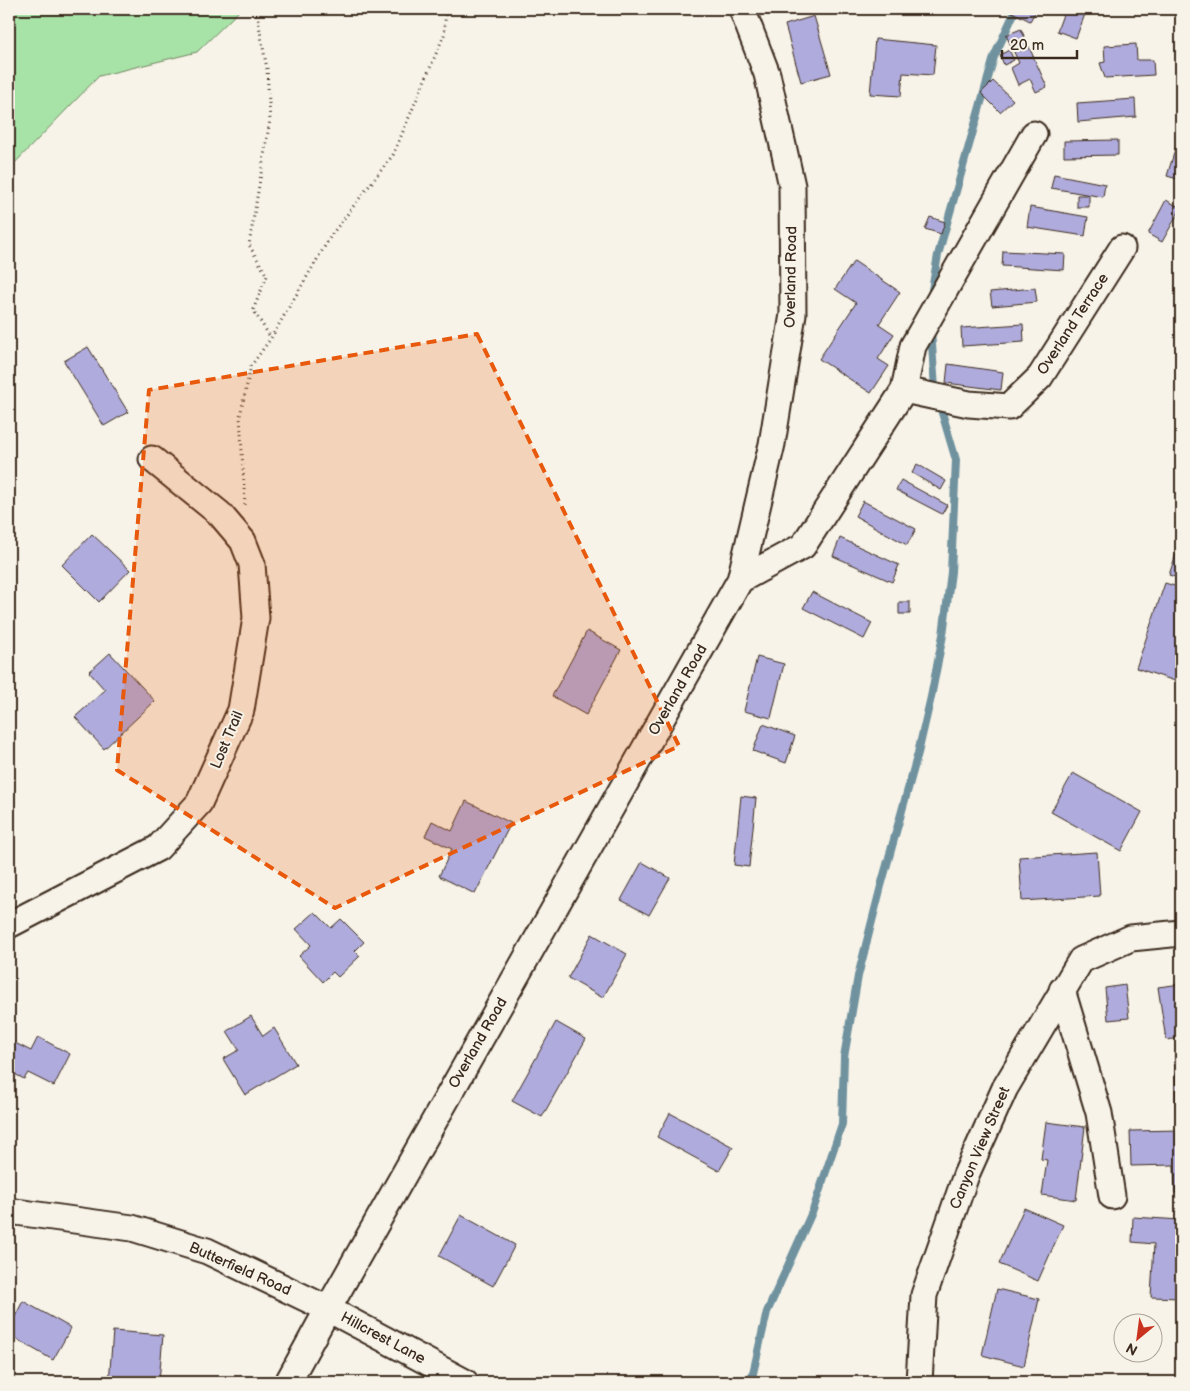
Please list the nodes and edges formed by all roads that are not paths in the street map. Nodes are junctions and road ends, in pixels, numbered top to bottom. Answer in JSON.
{"nodes":[{"id":1,"x":742,"y":9,"type":"edge"},
{"id":2,"x":1034,"y":134,"type":"dead end"},
{"id":3,"x":1122,"y":248,"type":"dead end"},
{"id":4,"x":904,"y":390,"type":"junction"},
{"id":5,"x":152,"y":459,"type":"dead end"},
{"id":6,"x":740,"y":580,"type":"junction"},
{"id":7,"x":9,"y":925,"type":"edge"},
{"id":8,"x":1181,"y":933,"type":"edge"},
{"id":9,"x":1062,"y":990,"type":"junction"},
{"id":10,"x":1112,"y":1196,"type":"dead end"},
{"id":11,"x":9,"y":1211,"type":"edge"},
{"id":12,"x":328,"y":1309,"type":"junction"},
{"id":13,"x":288,"y":1382,"type":"edge"},
{"id":14,"x":465,"y":1382,"type":"edge"},
{"id":15,"x":920,"y":1382,"type":"edge"}],
"edges":[{"from":1,"to":6,"type":"street","name":"Overland Road"},
{"from":2,"to":4,"type":"street"},
{"from":3,"to":4,"type":"street","name":"Overland Terrace"},
{"from":4,"to":6,"type":"street"},
{"from":5,"to":7,"type":"street","name":"Lost Trail"},
{"from":6,"to":12,"type":"street","name":"Overland Road"},
{"from":8,"to":9,"type":"street","name":"Canyon View Street"},
{"from":9,"to":10,"type":"street"},
{"from":9,"to":15,"type":"street","name":"Canyon View Street"},
{"from":11,"to":12,"type":"street","name":"Butterfield Road"},
{"from":12,"to":13,"type":"street"},
{"from":12,"to":14,"type":"street","name":"Hillcrest Lane"}]}
